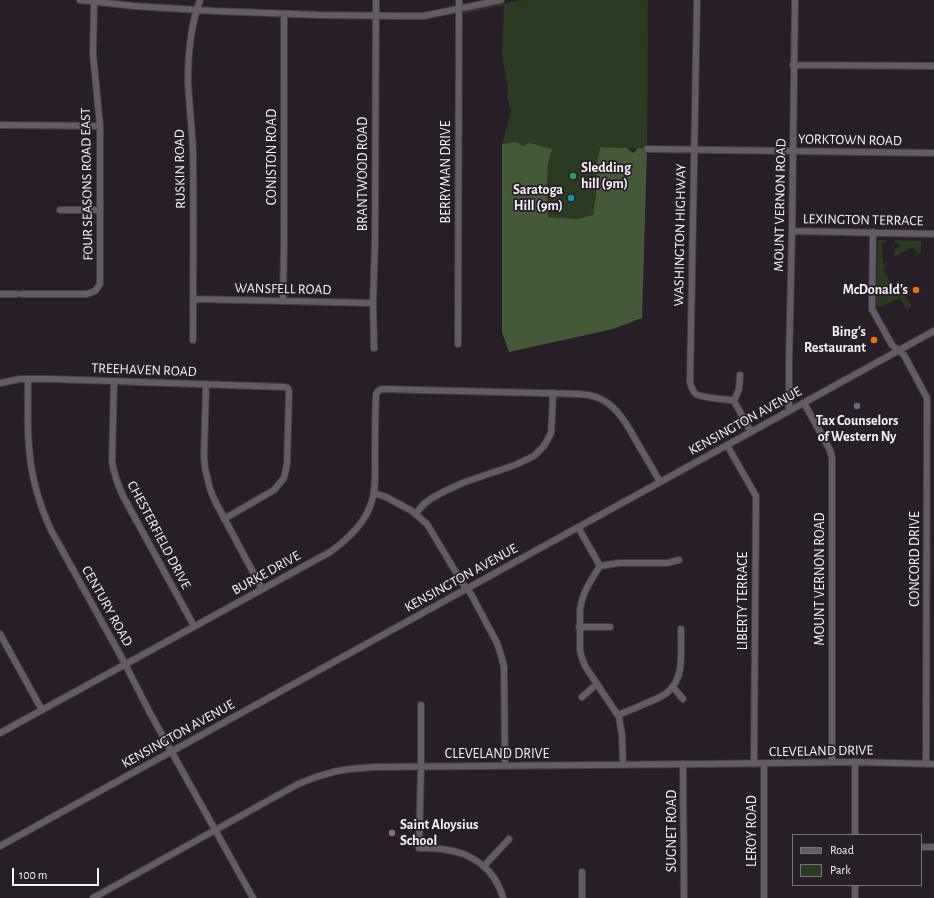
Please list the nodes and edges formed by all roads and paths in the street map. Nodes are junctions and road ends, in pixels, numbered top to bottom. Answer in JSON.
{"nodes":[{"id":1,"x":80,"y":0,"type":"edge"},
{"id":2,"x":200,"y":0,"type":"edge"},
{"id":3,"x":376,"y":0,"type":"edge"},
{"id":4,"x":459,"y":0,"type":"edge"},
{"id":5,"x":501,"y":0,"type":"edge"},
{"id":6,"x":697,"y":0,"type":"edge"},
{"id":7,"x":795,"y":0,"type":"edge"},
{"id":8,"x":94,"y":2,"type":"junction"},
{"id":9,"x":459,"y":8,"type":"junction"},
{"id":10,"x":196,"y":10,"type":"junction"},
{"id":11,"x":284,"y":14,"type":"junction"},
{"id":12,"x":376,"y":16,"type":"junction"},
{"id":13,"x":794,"y":65,"type":"junction"},
{"id":14,"x":934,"y":66,"type":"edge"},
{"id":15,"x":0,"y":125,"type":"edge"},
{"id":16,"x":100,"y":126,"type":"junction"},
{"id":17,"x":646,"y":149,"type":"dead end"},
{"id":18,"x":694,"y":149,"type":"junction"},
{"id":19,"x":792,"y":151,"type":"junction"},
{"id":20,"x":934,"y":153,"type":"edge"},
{"id":21,"x":60,"y":210,"type":"dead end"},
{"id":22,"x":100,"y":210,"type":"junction"},
{"id":23,"x":792,"y":231,"type":"junction"},
{"id":24,"x":873,"y":232,"type":"junction"},
{"id":25,"x":934,"y":234,"type":"edge"},
{"id":26,"x":0,"y":294,"type":"edge"},
{"id":27,"x":193,"y":298,"type":"junction"},
{"id":28,"x":283,"y":301,"type":"junction"},
{"id":29,"x":373,"y":303,"type":"junction"},
{"id":30,"x":934,"y":331,"type":"edge"},
{"id":31,"x":192,"y":340,"type":"dead end"},
{"id":32,"x":458,"y":344,"type":"dead end"},
{"id":33,"x":374,"y":348,"type":"dead end"},
{"id":34,"x":898,"y":350,"type":"junction"},
{"id":35,"x":740,"y":375,"type":"dead end"},
{"id":36,"x":28,"y":379,"type":"junction"},
{"id":37,"x":114,"y":381,"type":"junction"},
{"id":38,"x":0,"y":383,"type":"edge"},
{"id":39,"x":206,"y":384,"type":"junction"},
{"id":40,"x":552,"y":393,"type":"junction"},
{"id":41,"x":734,"y":401,"type":"junction"},
{"id":42,"x":804,"y":403,"type":"junction"},
{"id":43,"x":789,"y":410,"type":"junction"},
{"id":44,"x":751,"y":432,"type":"junction"},
{"id":45,"x":727,"y":445,"type":"junction"},
{"id":46,"x":660,"y":482,"type":"junction"},
{"id":47,"x":374,"y":494,"type":"junction"},
{"id":48,"x":416,"y":513,"type":"junction"},
{"id":49,"x":224,"y":519,"type":"junction"},
{"id":50,"x":578,"y":527,"type":"junction"},
{"id":51,"x":678,"y":560,"type":"dead end"},
{"id":52,"x":600,"y":566,"type":"junction"},
{"id":53,"x":262,"y":589,"type":"junction"},
{"id":54,"x":466,"y":589,"type":"junction"},
{"id":55,"x":194,"y":626,"type":"junction"},
{"id":56,"x":580,"y":627,"type":"junction"},
{"id":57,"x":610,"y":627,"type":"dead end"},
{"id":58,"x":681,"y":629,"type":"dead end"},
{"id":59,"x":0,"y":634,"type":"edge"},
{"id":60,"x":125,"y":664,"type":"junction"},
{"id":61,"x":597,"y":684,"type":"junction"},
{"id":62,"x":673,"y":687,"type":"junction"},
{"id":63,"x":582,"y":697,"type":"dead end"},
{"id":64,"x":682,"y":699,"type":"dead end"},
{"id":65,"x":421,"y":705,"type":"dead end"},
{"id":66,"x":42,"y":710,"type":"junction"},
{"id":67,"x":618,"y":715,"type":"junction"},
{"id":68,"x":0,"y":734,"type":"edge"},
{"id":69,"x":172,"y":751,"type":"junction"},
{"id":70,"x":832,"y":762,"type":"junction"},
{"id":71,"x":855,"y":762,"type":"junction"},
{"id":72,"x":926,"y":763,"type":"junction"},
{"id":73,"x":683,"y":764,"type":"junction"},
{"id":74,"x":754,"y":764,"type":"junction"},
{"id":75,"x":764,"y":764,"type":"junction"},
{"id":76,"x":934,"y":764,"type":"edge"},
{"id":77,"x":623,"y":765,"type":"junction"},
{"id":78,"x":505,"y":766,"type":"junction"},
{"id":79,"x":420,"y":767,"type":"junction"},
{"id":80,"x":215,"y":830,"type":"junction"},
{"id":81,"x":855,"y":834,"type":"edge"},
{"id":82,"x":509,"y":839,"type":"dead end"},
{"id":83,"x":0,"y":846,"type":"edge"},
{"id":84,"x":922,"y":847,"type":"edge"},
{"id":85,"x":934,"y":847,"type":"edge"},
{"id":86,"x":484,"y":866,"type":"junction"},
{"id":87,"x":582,"y":872,"type":"dead end"},
{"id":88,"x":855,"y":886,"type":"edge"},
{"id":89,"x":93,"y":898,"type":"edge"},
{"id":90,"x":252,"y":898,"type":"edge"},
{"id":91,"x":503,"y":898,"type":"edge"},
{"id":92,"x":582,"y":898,"type":"edge"},
{"id":93,"x":684,"y":898,"type":"edge"},
{"id":94,"x":764,"y":898,"type":"edge"},
{"id":95,"x":855,"y":898,"type":"edge"}],
"edges":[{"from":1,"to":8,"type":"street"},
{"from":2,"to":10,"type":"street","name":"RUSKIN ROAD"},
{"from":3,"to":12,"type":"street","name":"BRANTWOOD ROAD"},
{"from":4,"to":9,"type":"street","name":"BERRYMAN DRIVE"},
{"from":5,"to":9,"type":"street"},
{"from":6,"to":18,"type":"street","name":"WASHINGTON HIGHWAY"},
{"from":7,"to":13,"type":"street","name":"MOUNT VERNON ROAD"},
{"from":8,"to":10,"type":"street"},
{"from":8,"to":16,"type":"street","name":"FOUR SEASONS ROAD EAST"},
{"from":9,"to":12,"type":"street"},
{"from":9,"to":32,"type":"street","name":"BERRYMAN DRIVE"},
{"from":10,"to":11,"type":"street"},
{"from":10,"to":27,"type":"street","name":"RUSKIN ROAD"},
{"from":11,"to":12,"type":"street"},
{"from":11,"to":28,"type":"street","name":"CONISTON ROAD"},
{"from":12,"to":29,"type":"street","name":"BRANTWOOD ROAD"},
{"from":13,"to":14,"type":"street"},
{"from":13,"to":19,"type":"street","name":"MOUNT VERNON ROAD"},
{"from":15,"to":16,"type":"street"},
{"from":16,"to":22,"type":"street","name":"FOUR SEASONS ROAD EAST"},
{"from":17,"to":18,"type":"street","name":"YORKTOWN ROAD"},
{"from":18,"to":19,"type":"street","name":"YORKTOWN ROAD"},
{"from":18,"to":41,"type":"street","name":"WASHINGTON HIGHWAY"},
{"from":19,"to":20,"type":"street","name":"YORKTOWN ROAD"},
{"from":19,"to":23,"type":"street","name":"MOUNT VERNON ROAD"},
{"from":21,"to":22,"type":"street"},
{"from":22,"to":26,"type":"street","name":"FOUR SEASONS ROAD EAST"},
{"from":23,"to":24,"type":"street","name":"LEXINGTON TERRACE"},
{"from":23,"to":43,"type":"street","name":"MOUNT VERNON ROAD"},
{"from":24,"to":25,"type":"street","name":"LEXINGTON TERRACE"},
{"from":24,"to":34,"type":"street","name":"CONCORD DRIVE"},
{"from":27,"to":28,"type":"street","name":"WANSFELL ROAD"},
{"from":27,"to":31,"type":"street","name":"RUSKIN ROAD"},
{"from":28,"to":29,"type":"street","name":"WANSFELL ROAD"},
{"from":29,"to":33,"type":"street","name":"BRANTWOOD ROAD"},
{"from":30,"to":34,"type":"street","name":"KENSINGTON AVENUE"},
{"from":34,"to":42,"type":"street","name":"KENSINGTON AVENUE"},
{"from":34,"to":72,"type":"street","name":"CONCORD DRIVE"},
{"from":35,"to":41,"type":"street"},
{"from":36,"to":37,"type":"street","name":"TREEHAVEN ROAD"},
{"from":36,"to":38,"type":"street","name":"TREEHAVEN ROAD"},
{"from":36,"to":60,"type":"street","name":"CENTURY ROAD"},
{"from":37,"to":39,"type":"street","name":"TREEHAVEN ROAD"},
{"from":37,"to":55,"type":"street","name":"CHESTERFIELD DRIVE"},
{"from":39,"to":49,"type":"street"},
{"from":39,"to":49,"type":"street","name":"TREEHAVEN ROAD"},
{"from":40,"to":46,"type":"street"},
{"from":40,"to":47,"type":"street","name":"BURKE DRIVE"},
{"from":40,"to":48,"type":"street"},
{"from":41,"to":44,"type":"street"},
{"from":42,"to":43,"type":"street","name":"KENSINGTON AVENUE"},
{"from":42,"to":70,"type":"street","name":"MOUNT VERNON ROAD"},
{"from":43,"to":44,"type":"street","name":"KENSINGTON AVENUE"},
{"from":44,"to":45,"type":"street","name":"KENSINGTON AVENUE"},
{"from":45,"to":46,"type":"street","name":"KENSINGTON AVENUE"},
{"from":45,"to":74,"type":"street","name":"LIBERTY TERRACE"},
{"from":46,"to":50,"type":"street","name":"KENSINGTON AVENUE"},
{"from":47,"to":48,"type":"street"},
{"from":47,"to":53,"type":"street","name":"BURKE DRIVE"},
{"from":48,"to":54,"type":"street"},
{"from":49,"to":53,"type":"street"},
{"from":50,"to":52,"type":"street"},
{"from":50,"to":54,"type":"street","name":"KENSINGTON AVENUE"},
{"from":51,"to":52,"type":"street"},
{"from":52,"to":56,"type":"street"},
{"from":53,"to":55,"type":"street","name":"BURKE DRIVE"},
{"from":54,"to":69,"type":"street","name":"KENSINGTON AVENUE"},
{"from":54,"to":78,"type":"street"},
{"from":55,"to":60,"type":"street","name":"BURKE DRIVE"},
{"from":56,"to":57,"type":"street"},
{"from":56,"to":61,"type":"street"},
{"from":58,"to":62,"type":"street"},
{"from":59,"to":66,"type":"street"},
{"from":60,"to":66,"type":"street","name":"BURKE DRIVE"},
{"from":60,"to":69,"type":"street","name":"CENTURY ROAD"},
{"from":61,"to":63,"type":"street"},
{"from":61,"to":67,"type":"street"},
{"from":62,"to":64,"type":"street"},
{"from":62,"to":67,"type":"street"},
{"from":65,"to":79,"type":"street"},
{"from":66,"to":68,"type":"street","name":"BURKE DRIVE"},
{"from":67,"to":77,"type":"street"},
{"from":69,"to":80,"type":"street","name":"CENTURY ROAD"},
{"from":69,"to":83,"type":"street","name":"KENSINGTON AVENUE"},
{"from":70,"to":71,"type":"street","name":"CLEVELAND DRIVE"},
{"from":70,"to":75,"type":"street","name":"CLEVELAND DRIVE"},
{"from":71,"to":72,"type":"street","name":"CLEVELAND DRIVE"},
{"from":71,"to":81,"type":"street"},
{"from":72,"to":76,"type":"street","name":"CLEVELAND DRIVE"},
{"from":73,"to":74,"type":"street","name":"CLEVELAND DRIVE"},
{"from":73,"to":77,"type":"street","name":"CLEVELAND DRIVE"},
{"from":73,"to":93,"type":"street","name":"SUGNET ROAD"},
{"from":74,"to":75,"type":"street","name":"CLEVELAND DRIVE"},
{"from":75,"to":94,"type":"street","name":"LEROY ROAD"},
{"from":77,"to":78,"type":"street","name":"CLEVELAND DRIVE"},
{"from":78,"to":79,"type":"street","name":"CLEVELAND DRIVE"},
{"from":79,"to":80,"type":"street","name":"CLEVELAND DRIVE"},
{"from":79,"to":86,"type":"street"},
{"from":80,"to":89,"type":"street","name":"CLEVELAND DRIVE"},
{"from":80,"to":90,"type":"street","name":"CENTURY ROAD"},
{"from":82,"to":86,"type":"street"},
{"from":84,"to":85,"type":"street"},
{"from":86,"to":91,"type":"street"},
{"from":87,"to":92,"type":"street"},
{"from":88,"to":95,"type":"street"}]}
